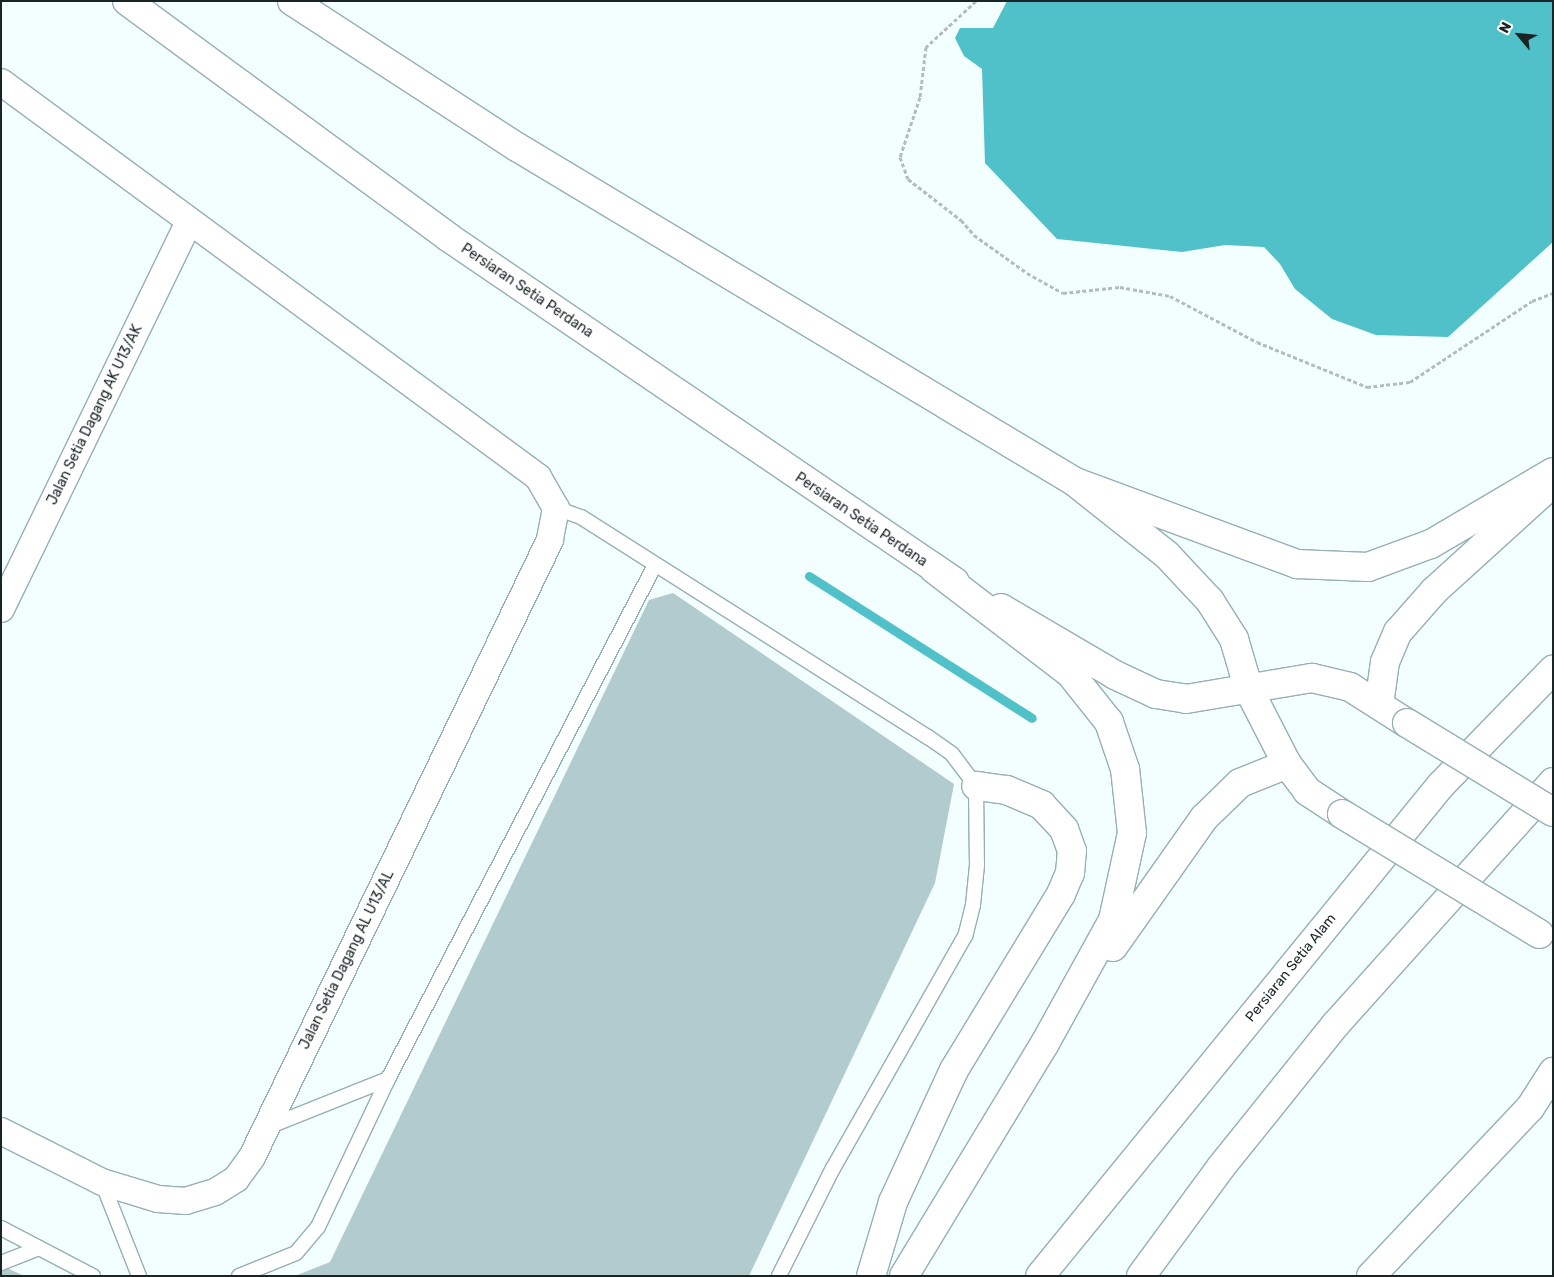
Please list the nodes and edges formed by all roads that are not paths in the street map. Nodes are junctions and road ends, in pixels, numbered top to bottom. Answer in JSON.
{"nodes":[{"id":1,"x":127,"y":1,"type":"edge"},
{"id":2,"x":292,"y":1,"type":"edge"},
{"id":3,"x":1,"y":82,"type":"edge"},
{"id":4,"x":188,"y":222,"type":"junction"},
{"id":5,"x":1553,"y":472,"type":"edge"},
{"id":6,"x":1075,"y":482,"type":"junction"},
{"id":7,"x":1553,"y":482,"type":"edge"},
{"id":8,"x":556,"y":508,"type":"junction"},
{"id":9,"x":655,"y":565,"type":"junction"},
{"id":10,"x":934,"y":570,"type":"junction"},
{"id":11,"x":1,"y":609,"type":"edge"},
{"id":12,"x":1553,"y":670,"type":"edge"},
{"id":13,"x":1249,"y":690,"type":"junction"},
{"id":14,"x":1379,"y":705,"type":"junction"},
{"id":15,"x":1287,"y":764,"type":"junction"},
{"id":16,"x":1553,"y":782,"type":"edge"},
{"id":17,"x":976,"y":786,"type":"junction"},
{"id":18,"x":1553,"y":812,"type":"edge"},
{"id":19,"x":1546,"y":938,"type":"edge"},
{"id":20,"x":1044,"y":1045,"type":"junction"},
{"id":21,"x":1553,"y":1072,"type":"edge"},
{"id":22,"x":388,"y":1079,"type":"junction"},
{"id":23,"x":1542,"y":1101,"type":"edge"},
{"id":24,"x":266,"y":1128,"type":"junction"},
{"id":25,"x":1,"y":1132,"type":"edge"},
{"id":26,"x":102,"y":1182,"type":"junction"},
{"id":27,"x":1,"y":1228,"type":"edge"},
{"id":28,"x":39,"y":1248,"type":"junction"},
{"id":29,"x":1,"y":1263,"type":"edge"},
{"id":30,"x":93,"y":1276,"type":"edge"},
{"id":31,"x":139,"y":1276,"type":"edge"},
{"id":32,"x":239,"y":1276,"type":"edge"},
{"id":33,"x":779,"y":1276,"type":"edge"},
{"id":34,"x":871,"y":1276,"type":"edge"},
{"id":35,"x":904,"y":1276,"type":"edge"},
{"id":36,"x":1040,"y":1276,"type":"edge"},
{"id":37,"x":1141,"y":1276,"type":"edge"},
{"id":38,"x":1371,"y":1276,"type":"edge"}],
"edges":[{"from":1,"to":10,"type":"main road","name":"Persiaran Setia Perdana"},
{"from":2,"to":6,"type":"main road"},
{"from":3,"to":4,"type":"street"},
{"from":4,"to":8,"type":"street"},
{"from":4,"to":11,"type":"street","name":"Jalan Setia Dagang AK U13/AK"},
{"from":5,"to":6,"type":"main road"},
{"from":6,"to":13,"type":"main road"},
{"from":7,"to":14,"type":"main road"},
{"from":8,"to":9,"type":"lane"},
{"from":8,"to":24,"type":"street","name":"Jalan Setia Dagang AL U13/AL"},
{"from":9,"to":17,"type":"lane"},
{"from":9,"to":22,"type":"lane"},
{"from":10,"to":13,"type":"main road"},
{"from":10,"to":20,"type":"main road"},
{"from":12,"to":36,"type":"main road","name":"Persiaran Setia Alam"},
{"from":13,"to":14,"type":"main road"},
{"from":13,"to":15,"type":"main road"},
{"from":14,"to":18,"type":"main road","bridge":true},
{"from":15,"to":19,"type":"main road","bridge":true},
{"from":15,"to":20,"type":"main road"},
{"from":16,"to":37,"type":"main road"},
{"from":17,"to":33,"type":"lane"},
{"from":17,"to":34,"type":"main road"},
{"from":20,"to":35,"type":"main road"},
{"from":21,"to":23,"type":"main road"},
{"from":22,"to":24,"type":"lane"},
{"from":22,"to":32,"type":"lane"},
{"from":23,"to":38,"type":"main road"},
{"from":24,"to":26,"type":"street","name":"Jalan Setia Dagang AL U13/AL"},
{"from":25,"to":26,"type":"street","name":"Jalan Setia Dagang AL U13/AL"},
{"from":26,"to":31,"type":"lane"},
{"from":27,"to":28,"type":"lane"},
{"from":28,"to":29,"type":"lane"},
{"from":28,"to":30,"type":"lane"}]}
